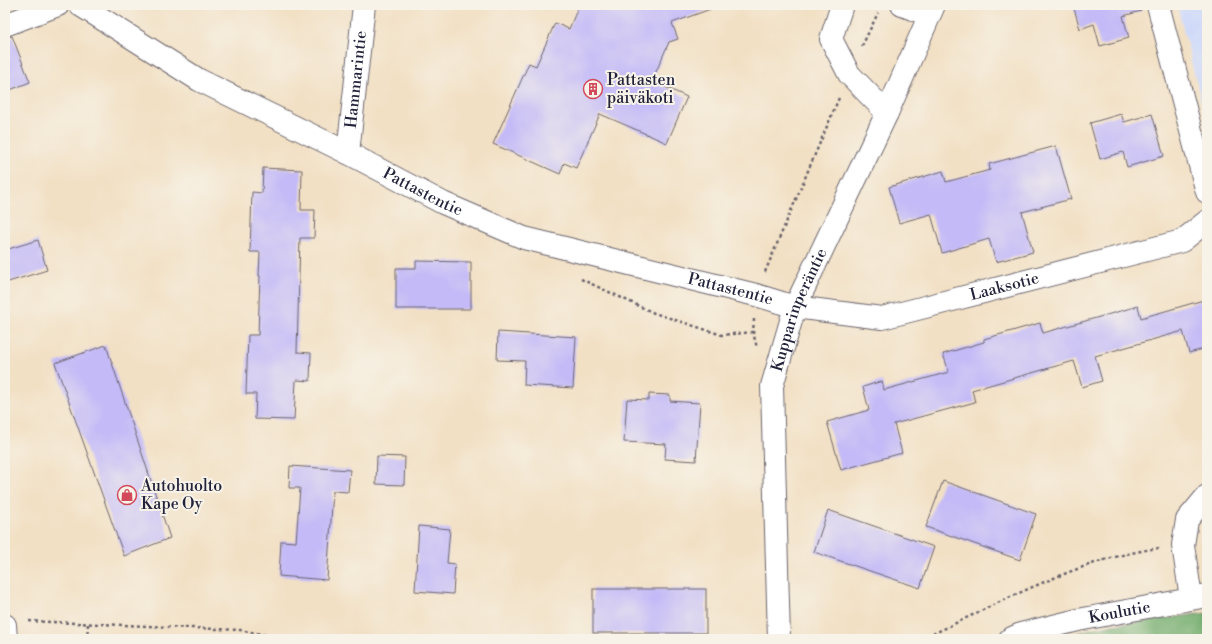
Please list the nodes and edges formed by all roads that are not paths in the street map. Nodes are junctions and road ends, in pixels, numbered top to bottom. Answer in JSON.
{"nodes":[{"id":1,"x":58,"y":5,"type":"edge"},
{"id":2,"x":80,"y":5,"type":"edge"},
{"id":3,"x":364,"y":5,"type":"edge"},
{"id":4,"x":842,"y":5,"type":"edge"},
{"id":5,"x":902,"y":5,"type":"edge"},
{"id":6,"x":1158,"y":5,"type":"edge"},
{"id":7,"x":932,"y":10,"type":"edge"},
{"id":8,"x":5,"y":25,"type":"edge"},
{"id":9,"x":887,"y":113,"type":"junction"},
{"id":10,"x":348,"y":153,"type":"junction"},
{"id":11,"x":1207,"y":192,"type":"edge"},
{"id":12,"x":1207,"y":221,"type":"edge"},
{"id":13,"x":795,"y":307,"type":"junction"},
{"id":14,"x":1207,"y":496,"type":"edge"},
{"id":15,"x":1199,"y":597,"type":"edge"},
{"id":16,"x":5,"y":625,"type":"edge"},
{"id":17,"x":6,"y":639,"type":"edge"},
{"id":18,"x":779,"y":639,"type":"edge"},
{"id":19,"x":1010,"y":639,"type":"edge"}],
"edges":[{"from":1,"to":8,"type":"street"},
{"from":2,"to":10,"type":"street","name":"Pattastentie"},
{"from":3,"to":10,"type":"street","name":"Hammarintie"},
{"from":4,"to":9,"type":"street"},
{"from":5,"to":7,"type":"street"},
{"from":6,"to":11,"type":"street"},
{"from":7,"to":9,"type":"street","name":"Kupparinperäntie"},
{"from":9,"to":13,"type":"street","name":"Kupparinperäntie"},
{"from":10,"to":13,"type":"street","name":"Pattastentie"},
{"from":12,"to":13,"type":"street","name":"Laaksotie"},
{"from":13,"to":18,"type":"street","name":"Kupparinperäntie"},
{"from":14,"to":15,"type":"street"},
{"from":15,"to":19,"type":"street","name":"Koulutie"},
{"from":16,"to":17,"type":"street"}]}
